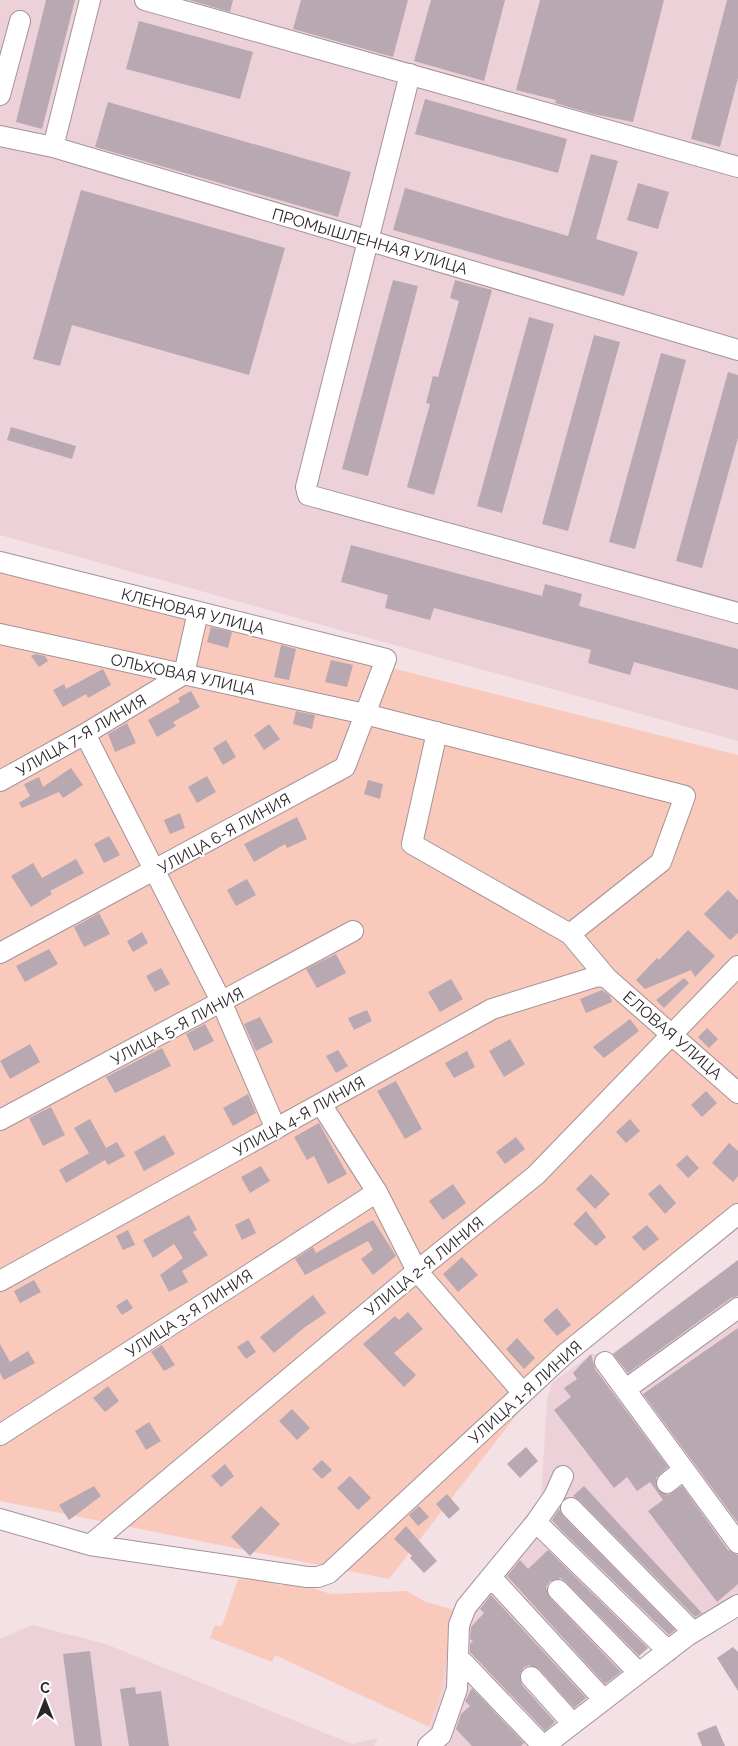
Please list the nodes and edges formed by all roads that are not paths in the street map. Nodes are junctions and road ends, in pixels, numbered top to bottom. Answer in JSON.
{"nodes":[{"id":1,"x":90,"y":0,"type":"edge"},
{"id":2,"x":145,"y":0,"type":"edge"},
{"id":3,"x":20,"y":21,"type":"dead end"},
{"id":4,"x":410,"y":74,"type":"junction"},
{"id":5,"x":0,"y":95,"type":"edge"},
{"id":6,"x":0,"y":136,"type":"edge"},
{"id":7,"x":52,"y":148,"type":"junction"},
{"id":8,"x":738,"y":167,"type":"edge"},
{"id":9,"x":367,"y":240,"type":"junction"},
{"id":10,"x":738,"y":350,"type":"edge"},
{"id":11,"x":0,"y":562,"type":"edge"},
{"id":12,"x":198,"y":612,"type":"junction"},
{"id":13,"x":738,"y":613,"type":"edge"},
{"id":14,"x":0,"y":634,"type":"edge"},
{"id":15,"x":386,"y":659,"type":"joint"},
{"id":16,"x":184,"y":674,"type":"junction"},
{"id":17,"x":365,"y":714,"type":"junction"},
{"id":18,"x":437,"y":732,"type":"junction"},
{"id":19,"x":86,"y":734,"type":"junction"},
{"id":20,"x":0,"y":781,"type":"edge"},
{"id":21,"x":155,"y":870,"type":"junction"},
{"id":22,"x":353,"y":931,"type":"dead end"},
{"id":23,"x":570,"y":934,"type":"junction"},
{"id":24,"x":0,"y":952,"type":"edge"},
{"id":25,"x":738,"y":966,"type":"edge"},
{"id":26,"x":607,"y":978,"type":"junction"},
{"id":27,"x":221,"y":1001,"type":"junction"},
{"id":28,"x":671,"y":1034,"type":"junction"},
{"id":29,"x":738,"y":1093,"type":"edge"},
{"id":30,"x":321,"y":1104,"type":"junction"},
{"id":31,"x":0,"y":1120,"type":"edge"},
{"id":32,"x":276,"y":1129,"type":"junction"},
{"id":33,"x":377,"y":1192,"type":"junction"},
{"id":34,"x":738,"y":1214,"type":"edge"},
{"id":35,"x":416,"y":1271,"type":"junction"},
{"id":36,"x":0,"y":1281,"type":"edge"},
{"id":37,"x":738,"y":1308,"type":"edge"},
{"id":38,"x":605,"y":1362,"type":"dead end"},
{"id":39,"x":626,"y":1389,"type":"junction"},
{"id":40,"x":523,"y":1393,"type":"junction"},
{"id":41,"x":0,"y":1435,"type":"edge"},
{"id":42,"x":683,"y":1470,"type":"junction"},
{"id":43,"x":562,"y":1476,"type":"dead end"},
{"id":44,"x":667,"y":1483,"type":"dead end"},
{"id":45,"x":571,"y":1508,"type":"dead end"},
{"id":46,"x":0,"y":1519,"type":"edge"},
{"id":47,"x":536,"y":1522,"type":"junction"},
{"id":48,"x":738,"y":1543,"type":"edge"},
{"id":49,"x":90,"y":1545,"type":"junction"},
{"id":50,"x":490,"y":1577,"type":"junction"},
{"id":51,"x":558,"y":1590,"type":"dead end"},
{"id":52,"x":738,"y":1605,"type":"edge"},
{"id":53,"x":693,"y":1632,"type":"junction"},
{"id":54,"x":668,"y":1651,"type":"junction"},
{"id":55,"x":458,"y":1657,"type":"junction"},
{"id":56,"x":639,"y":1673,"type":"junction"},
{"id":57,"x":531,"y":1677,"type":"dead end"},
{"id":58,"x":604,"y":1700,"type":"junction"},
{"id":59,"x":573,"y":1724,"type":"junction"},
{"id":60,"x":428,"y":1746,"type":"edge"},
{"id":61,"x":543,"y":1746,"type":"edge"}],
"edges":[{"from":1,"to":7,"type":"street"},
{"from":2,"to":4,"type":"street"},
{"from":3,"to":5,"type":"street"},
{"from":4,"to":8,"type":"street"},
{"from":4,"to":9,"type":"street"},
{"from":6,"to":7,"type":"street","name":"ПРОМЫШЛЕННАЯ УЛИЦА"},
{"from":7,"to":9,"type":"street","name":"ПРОМЫШЛЕННАЯ УЛИЦА"},
{"from":9,"to":10,"type":"street","name":"ПРОМЫШЛЕННАЯ УЛИЦА"},
{"from":9,"to":13,"type":"street"},
{"from":11,"to":12,"type":"street","name":"КЛЕНОВАЯ УЛИЦА"},
{"from":12,"to":15,"type":"street","name":"КЛЕНОВАЯ УЛИЦА"},
{"from":12,"to":16,"type":"street"},
{"from":14,"to":16,"type":"street","name":"ОЛЬХОВАЯ УЛИЦА"},
{"from":15,"to":17,"type":"street","name":"УЛИЦА 6-Я ЛИНИЯ"},
{"from":16,"to":17,"type":"street","name":"ОЛЬХОВАЯ УЛИЦА"},
{"from":16,"to":19,"type":"street","name":"УЛИЦА 7-Я ЛИНИЯ"},
{"from":17,"to":18,"type":"street","name":"ОЛЬХОВАЯ УЛИЦА"},
{"from":17,"to":21,"type":"street","name":"УЛИЦА 6-Я ЛИНИЯ"},
{"from":18,"to":23,"type":"street"},
{"from":18,"to":23,"type":"street","name":"ОЛЬХОВАЯ УЛИЦА"},
{"from":19,"to":20,"type":"street","name":"УЛИЦА 7-Я ЛИНИЯ"},
{"from":19,"to":21,"type":"street"},
{"from":21,"to":24,"type":"street","name":"УЛИЦА 6-Я ЛИНИЯ"},
{"from":21,"to":27,"type":"street"},
{"from":22,"to":27,"type":"street","name":"УЛИЦА 5-Я ЛИНИЯ"},
{"from":23,"to":26,"type":"street","name":"ЕЛОВАЯ УЛИЦА"},
{"from":25,"to":28,"type":"street","name":"УЛИЦА 2-Я ЛИНИЯ"},
{"from":26,"to":28,"type":"street","name":"ЕЛОВАЯ УЛИЦА"},
{"from":26,"to":30,"type":"street","name":"УЛИЦА 4-Я ЛИНИЯ"},
{"from":27,"to":31,"type":"street","name":"УЛИЦА 5-Я ЛИНИЯ"},
{"from":27,"to":32,"type":"street"},
{"from":28,"to":29,"type":"street","name":"ЕЛОВАЯ УЛИЦА"},
{"from":28,"to":35,"type":"street","name":"УЛИЦА 2-Я ЛИНИЯ"},
{"from":30,"to":32,"type":"street","name":"УЛИЦА 4-Я ЛИНИЯ"},
{"from":30,"to":33,"type":"street"},
{"from":32,"to":36,"type":"street","name":"УЛИЦА 4-Я ЛИНИЯ"},
{"from":33,"to":35,"type":"street"},
{"from":33,"to":41,"type":"street","name":"УЛИЦА 3-Я ЛИНИЯ"},
{"from":34,"to":40,"type":"street","name":"УЛИЦА 1-Я ЛИНИЯ"},
{"from":35,"to":40,"type":"street"},
{"from":35,"to":49,"type":"street","name":"УЛИЦА 2-Я ЛИНИЯ"},
{"from":37,"to":39,"type":"street"},
{"from":38,"to":39,"type":"street"},
{"from":39,"to":42,"type":"street"},
{"from":40,"to":49,"type":"street","name":"УЛИЦА 1-Я ЛИНИЯ"},
{"from":42,"to":44,"type":"street"},
{"from":42,"to":48,"type":"street"},
{"from":43,"to":47,"type":"street"},
{"from":45,"to":53,"type":"street"},
{"from":46,"to":49,"type":"street"},
{"from":47,"to":50,"type":"street"},
{"from":47,"to":54,"type":"street"},
{"from":50,"to":55,"type":"street"},
{"from":50,"to":58,"type":"street"},
{"from":51,"to":56,"type":"street"},
{"from":52,"to":53,"type":"street"},
{"from":53,"to":54,"type":"street"},
{"from":54,"to":56,"type":"street"},
{"from":55,"to":60,"type":"street"},
{"from":55,"to":61,"type":"street"},
{"from":56,"to":58,"type":"street"},
{"from":57,"to":59,"type":"street"},
{"from":58,"to":59,"type":"street"},
{"from":59,"to":61,"type":"street"}]}
